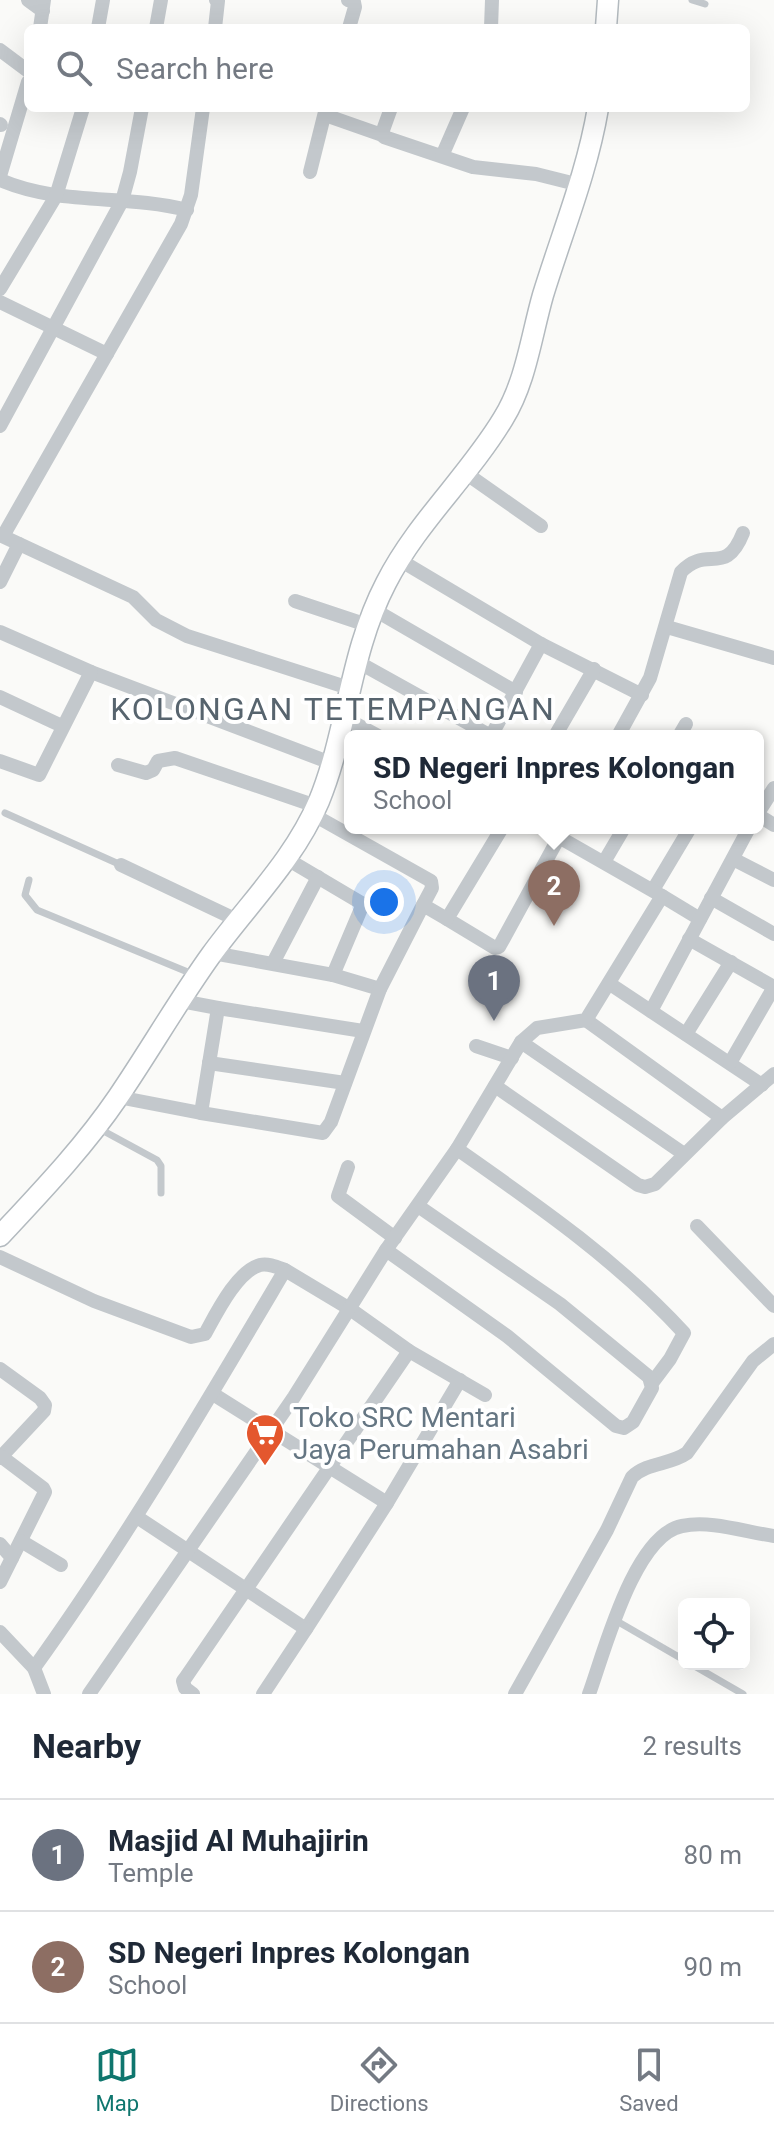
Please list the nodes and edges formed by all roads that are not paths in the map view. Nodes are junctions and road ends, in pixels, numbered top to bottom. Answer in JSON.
{"nodes":[{"id":1,"x":28,"y":0,"type":"edge"},
{"id":2,"x":103,"y":0,"type":"edge"},
{"id":3,"x":161,"y":0,"type":"edge"},
{"id":4,"x":216,"y":0,"type":"edge"},
{"id":5,"x":348,"y":0,"type":"edge"},
{"id":6,"x":492,"y":0,"type":"edge"},
{"id":7,"x":608,"y":0,"type":"edge"},
{"id":8,"x":692,"y":0,"type":"edge"},
{"id":9,"x":705,"y":4,"type":"dead end"},
{"id":10,"x":44,"y":6,"type":"edge"},
{"id":11,"x":99,"y":24,"type":"edge"},
{"id":12,"x":157,"y":24,"type":"edge"},
{"id":13,"x":215,"y":24,"type":"edge"},
{"id":14,"x":350,"y":24,"type":"edge"},
{"id":15,"x":491,"y":24,"type":"edge"},
{"id":16,"x":606,"y":24,"type":"edge"},
{"id":17,"x":0,"y":50,"type":"edge"},
{"id":18,"x":24,"y":68,"type":"edge"},
{"id":19,"x":24,"y":94,"type":"edge"},
{"id":20,"x":82,"y":112,"type":"edge"},
{"id":21,"x":141,"y":112,"type":"edge"},
{"id":22,"x":202,"y":112,"type":"edge"},
{"id":23,"x":326,"y":112,"type":"edge"},
{"id":24,"x":328,"y":112,"type":"edge"},
{"id":25,"x":390,"y":112,"type":"edge"},
{"id":26,"x":461,"y":112,"type":"edge"},
{"id":27,"x":597,"y":112,"type":"edge"},
{"id":28,"x":16,"y":119,"type":"junction"},
{"id":29,"x":0,"y":125,"type":"edge"},
{"id":30,"x":382,"y":135,"type":"junction"},
{"id":31,"x":442,"y":156,"type":"junction"},
{"id":32,"x":310,"y":172,"type":"dead end"},
{"id":33,"x":0,"y":178,"type":"edge"},
{"id":34,"x":580,"y":185,"type":"junction"},
{"id":35,"x":56,"y":196,"type":"junction"},
{"id":36,"x":122,"y":201,"type":"junction"},
{"id":37,"x":187,"y":210,"type":"junction"},
{"id":38,"x":0,"y":289,"type":"edge"},
{"id":39,"x":0,"y":302,"type":"edge"},
{"id":40,"x":54,"y":327,"type":"junction"},
{"id":41,"x":107,"y":354,"type":"junction"},
{"id":42,"x":0,"y":426,"type":"edge"},
{"id":43,"x":464,"y":472,"type":"junction"},
{"id":44,"x":541,"y":526,"type":"dead end"},
{"id":45,"x":743,"y":533,"type":"dead end"},
{"id":46,"x":2,"y":536,"type":"edge"},
{"id":47,"x":19,"y":544,"type":"junction"},
{"id":48,"x":398,"y":559,"type":"junction"},
{"id":49,"x":0,"y":582,"type":"edge"},
{"id":50,"x":295,"y":601,"type":"dead end"},
{"id":51,"x":370,"y":617,"type":"junction"},
{"id":52,"x":667,"y":627,"type":"junction"},
{"id":53,"x":0,"y":632,"type":"edge"},
{"id":54,"x":541,"y":644,"type":"junction"},
{"id":55,"x":774,"y":658,"type":"edge"},
{"id":56,"x":356,"y":661,"type":"junction"},
{"id":57,"x":594,"y":669,"type":"junction"},
{"id":58,"x":91,"y":672,"type":"junction"},
{"id":59,"x":349,"y":688,"type":"junction"},
{"id":60,"x":516,"y":692,"type":"junction"},
{"id":61,"x":642,"y":695,"type":"junction"},
{"id":62,"x":0,"y":697,"type":"edge"},
{"id":63,"x":343,"y":717,"type":"junction"},
{"id":64,"x":62,"y":726,"type":"junction"},
{"id":65,"x":367,"y":730,"type":"edge"},
{"id":66,"x":480,"y":730,"type":"edge"},
{"id":67,"x":494,"y":730,"type":"edge"},
{"id":68,"x":558,"y":730,"type":"edge"},
{"id":69,"x":622,"y":730,"type":"edge"},
{"id":70,"x":0,"y":761,"type":"edge"},
{"id":71,"x":331,"y":763,"type":"junction"},
{"id":72,"x":118,"y":765,"type":"dead end"},
{"id":73,"x":314,"y":810,"type":"junction"},
{"id":74,"x":5,"y":813,"type":"dead end"},
{"id":75,"x":344,"y":828,"type":"edge"},
{"id":76,"x":354,"y":834,"type":"edge"},
{"id":77,"x":498,"y":834,"type":"edge"},
{"id":78,"x":561,"y":834,"type":"edge"},
{"id":79,"x":565,"y":834,"type":"edge"},
{"id":80,"x":620,"y":834,"type":"edge"},
{"id":81,"x":687,"y":834,"type":"edge"},
{"id":82,"x":746,"y":834,"type":"edge"},
{"id":83,"x":287,"y":859,"type":"junction"},
{"id":84,"x":733,"y":859,"type":"junction"},
{"id":85,"x":604,"y":862,"type":"junction"},
{"id":86,"x":121,"y":865,"type":"joint"},
{"id":87,"x":318,"y":877,"type":"junction"},
{"id":88,"x":29,"y":880,"type":"dead end"},
{"id":89,"x":774,"y":880,"type":"edge"},
{"id":90,"x":657,"y":893,"type":"junction"},
{"id":91,"x":711,"y":898,"type":"junction"},
{"id":92,"x":423,"y":905,"type":"junction"},
{"id":93,"x":447,"y":919,"type":"junction"},
{"id":94,"x":700,"y":919,"type":"junction"},
{"id":95,"x":237,"y":920,"type":"junction"},
{"id":96,"x":774,"y":934,"type":"edge"},
{"id":97,"x":689,"y":939,"type":"junction"},
{"id":98,"x":213,"y":953,"type":"junction"},
{"id":99,"x":731,"y":962,"type":"junction"},
{"id":100,"x":273,"y":963,"type":"junction"},
{"id":101,"x":333,"y":975,"type":"junction"},
{"id":102,"x":197,"y":976,"type":"junction"},
{"id":103,"x":610,"y":984,"type":"junction"},
{"id":104,"x":774,"y":987,"type":"edge"},
{"id":105,"x":380,"y":989,"type":"junction"},
{"id":106,"x":181,"y":1001,"type":"junction"},
{"id":107,"x":218,"y":1008,"type":"junction"},
{"id":108,"x":651,"y":1011,"type":"junction"},
{"id":109,"x":586,"y":1020,"type":"junction"},
{"id":110,"x":363,"y":1031,"type":"junction"},
{"id":111,"x":686,"y":1034,"type":"junction"},
{"id":112,"x":521,"y":1042,"type":"junction"},
{"id":113,"x":476,"y":1046,"type":"dead end"},
{"id":114,"x":512,"y":1058,"type":"junction"},
{"id":115,"x":209,"y":1063,"type":"junction"},
{"id":116,"x":730,"y":1063,"type":"junction"},
{"id":117,"x":774,"y":1074,"type":"edge"},
{"id":118,"x":345,"y":1083,"type":"junction"},
{"id":119,"x":762,"y":1085,"type":"junction"},
{"id":120,"x":495,"y":1086,"type":"junction"},
{"id":121,"x":118,"y":1097,"type":"junction"},
{"id":122,"x":201,"y":1113,"type":"junction"},
{"id":123,"x":722,"y":1118,"type":"junction"},
{"id":124,"x":95,"y":1127,"type":"junction"},
{"id":125,"x":457,"y":1149,"type":"junction"},
{"id":126,"x":684,"y":1154,"type":"junction"},
{"id":127,"x":348,"y":1167,"type":"dead end"},
{"id":128,"x":161,"y":1193,"type":"dead end"},
{"id":129,"x":418,"y":1206,"type":"junction"},
{"id":130,"x":697,"y":1226,"type":"dead end"},
{"id":131,"x":0,"y":1236,"type":"edge"},
{"id":132,"x":391,"y":1244,"type":"junction"},
{"id":133,"x":0,"y":1257,"type":"edge"},
{"id":134,"x":285,"y":1270,"type":"junction"},
{"id":135,"x":774,"y":1306,"type":"edge"},
{"id":136,"x":350,"y":1309,"type":"junction"},
{"id":137,"x":774,"y":1344,"type":"edge"},
{"id":138,"x":409,"y":1351,"type":"junction"},
{"id":139,"x":0,"y":1369,"type":"edge"},
{"id":140,"x":460,"y":1380,"type":"junction"},
{"id":141,"x":652,"y":1383,"type":"junction"},
{"id":142,"x":213,"y":1394,"type":"junction"},
{"id":143,"x":485,"y":1395,"type":"dead end"},
{"id":144,"x":271,"y":1428,"type":"junction"},
{"id":145,"x":1,"y":1458,"type":"edge"},
{"id":146,"x":331,"y":1467,"type":"junction"},
{"id":147,"x":387,"y":1503,"type":"junction"},
{"id":148,"x":137,"y":1517,"type":"junction"},
{"id":149,"x":774,"y":1536,"type":"edge"},
{"id":150,"x":21,"y":1541,"type":"junction"},
{"id":151,"x":0,"y":1544,"type":"edge"},
{"id":152,"x":188,"y":1552,"type":"junction"},
{"id":153,"x":12,"y":1558,"type":"junction"},
{"id":154,"x":61,"y":1565,"type":"dead end"},
{"id":155,"x":0,"y":1582,"type":"edge"},
{"id":156,"x":245,"y":1590,"type":"junction"},
{"id":157,"x":614,"y":1619,"type":"junction"},
{"id":158,"x":306,"y":1629,"type":"junction"},
{"id":159,"x":0,"y":1632,"type":"edge"},
{"id":160,"x":678,"y":1656,"type":"edge"},
{"id":161,"x":34,"y":1668,"type":"junction"},
{"id":162,"x":701,"y":1670,"type":"edge"},
{"id":163,"x":44,"y":1694,"type":"edge"},
{"id":164,"x":89,"y":1694,"type":"edge"},
{"id":165,"x":193,"y":1694,"type":"edge"},
{"id":166,"x":263,"y":1694,"type":"edge"},
{"id":167,"x":515,"y":1694,"type":"edge"},
{"id":168,"x":589,"y":1694,"type":"edge"},
{"id":169,"x":743,"y":1694,"type":"edge"}],
"edges":[{"from":1,"to":10,"type":"street"},
{"from":2,"to":11,"type":"street"},
{"from":3,"to":12,"type":"street"},
{"from":4,"to":13,"type":"street"},
{"from":5,"to":14,"type":"street"},
{"from":6,"to":15,"type":"street"},
{"from":7,"to":16,"type":"street"},
{"from":8,"to":9,"type":"lane"},
{"from":17,"to":18,"type":"street"},
{"from":19,"to":28,"type":"street"},
{"from":20,"to":35,"type":"street"},
{"from":21,"to":36,"type":"street"},
{"from":22,"to":37,"type":"street"},
{"from":23,"to":32,"type":"street"},
{"from":24,"to":30,"type":"street"},
{"from":25,"to":30,"type":"street"},
{"from":26,"to":31,"type":"street"},
{"from":27,"to":34,"type":"street"},
{"from":28,"to":29,"type":"street"},
{"from":28,"to":33,"type":"street"},
{"from":30,"to":31,"type":"street"},
{"from":31,"to":34,"type":"street"},
{"from":33,"to":35,"type":"street"},
{"from":34,"to":43,"type":"street"},
{"from":35,"to":36,"type":"street"},
{"from":35,"to":38,"type":"street"},
{"from":36,"to":37,"type":"street"},
{"from":36,"to":40,"type":"street"},
{"from":37,"to":41,"type":"street"},
{"from":39,"to":40,"type":"street"},
{"from":40,"to":41,"type":"street"},
{"from":40,"to":42,"type":"street"},
{"from":41,"to":46,"type":"street"},
{"from":43,"to":44,"type":"street"},
{"from":43,"to":48,"type":"street"},
{"from":45,"to":52,"type":"street"},
{"from":46,"to":47,"type":"street"},
{"from":47,"to":49,"type":"street"},
{"from":47,"to":59,"type":"street"},
{"from":48,"to":51,"type":"street"},
{"from":48,"to":54,"type":"street"},
{"from":50,"to":51,"type":"street"},
{"from":51,"to":56,"type":"street"},
{"from":51,"to":60,"type":"street"},
{"from":52,"to":55,"type":"street"},
{"from":52,"to":61,"type":"street"},
{"from":53,"to":58,"type":"street"},
{"from":54,"to":57,"type":"street"},
{"from":54,"to":60,"type":"street"},
{"from":56,"to":59,"type":"street"},
{"from":56,"to":66,"type":"street"},
{"from":57,"to":61,"type":"street"},
{"from":57,"to":68,"type":"street"},
{"from":58,"to":64,"type":"street"},
{"from":58,"to":71,"type":"street"},
{"from":59,"to":63,"type":"street"},
{"from":60,"to":67,"type":"street"},
{"from":61,"to":69,"type":"street"},
{"from":62,"to":64,"type":"street"},
{"from":63,"to":65,"type":"street"},
{"from":63,"to":71,"type":"street"},
{"from":64,"to":70,"type":"street"},
{"from":71,"to":73,"type":"street"},
{"from":72,"to":73,"type":"street"},
{"from":73,"to":75,"type":"street"},
{"from":73,"to":83,"type":"street"},
{"from":74,"to":86,"type":"lane"},
{"from":76,"to":92,"type":"street"},
{"from":77,"to":93,"type":"street"},
{"from":78,"to":93,"type":"street"},
{"from":79,"to":85,"type":"street"},
{"from":80,"to":85,"type":"street"},
{"from":81,"to":90,"type":"street"},
{"from":82,"to":84,"type":"street"},
{"from":83,"to":87,"type":"street"},
{"from":83,"to":95,"type":"street"},
{"from":84,"to":89,"type":"street"},
{"from":84,"to":91,"type":"street"},
{"from":85,"to":90,"type":"street"},
{"from":86,"to":95,"type":"street"},
{"from":87,"to":100,"type":"street"},
{"from":87,"to":101,"type":"street"},
{"from":88,"to":102,"type":"lane"},
{"from":90,"to":94,"type":"street"},
{"from":90,"to":103,"type":"street"},
{"from":91,"to":94,"type":"street"},
{"from":91,"to":96,"type":"street"},
{"from":92,"to":93,"type":"street"},
{"from":92,"to":105,"type":"street"},
{"from":94,"to":97,"type":"street"},
{"from":95,"to":98,"type":"street"},
{"from":97,"to":99,"type":"street"},
{"from":97,"to":108,"type":"street"},
{"from":98,"to":100,"type":"street"},
{"from":98,"to":102,"type":"street"},
{"from":99,"to":104,"type":"street"},
{"from":99,"to":111,"type":"street"},
{"from":100,"to":101,"type":"street"},
{"from":101,"to":105,"type":"street"},
{"from":102,"to":106,"type":"street"},
{"from":103,"to":108,"type":"street"},
{"from":103,"to":109,"type":"street"},
{"from":104,"to":116,"type":"street"},
{"from":105,"to":110,"type":"street"},
{"from":106,"to":107,"type":"street"},
{"from":106,"to":121,"type":"street"},
{"from":107,"to":110,"type":"street"},
{"from":107,"to":115,"type":"street"},
{"from":108,"to":111,"type":"street"},
{"from":109,"to":112,"type":"street"},
{"from":109,"to":123,"type":"street"},
{"from":110,"to":118,"type":"street"},
{"from":111,"to":116,"type":"street"},
{"from":112,"to":114,"type":"street"},
{"from":112,"to":126,"type":"street"},
{"from":113,"to":114,"type":"street"},
{"from":114,"to":120,"type":"street"},
{"from":115,"to":118,"type":"street"},
{"from":115,"to":122,"type":"street"},
{"from":116,"to":119,"type":"street"},
{"from":117,"to":119,"type":"street"},
{"from":118,"to":122,"type":"street"},
{"from":119,"to":123,"type":"street"},
{"from":120,"to":125,"type":"street"},
{"from":120,"to":126,"type":"street"},
{"from":121,"to":122,"type":"street"},
{"from":121,"to":124,"type":"street"},
{"from":123,"to":126,"type":"street"},
{"from":124,"to":128,"type":"lane"},
{"from":124,"to":131,"type":"street"},
{"from":125,"to":129,"type":"street"},
{"from":125,"to":141,"type":"street"},
{"from":127,"to":132,"type":"street"},
{"from":129,"to":132,"type":"street"},
{"from":129,"to":141,"type":"street"},
{"from":130,"to":135,"type":"street"},
{"from":132,"to":136,"type":"street"},
{"from":132,"to":141,"type":"street"},
{"from":133,"to":134,"type":"street"},
{"from":134,"to":136,"type":"street"},
{"from":134,"to":142,"type":"street"},
{"from":136,"to":138,"type":"street"},
{"from":136,"to":144,"type":"street"},
{"from":137,"to":167,"type":"street"},
{"from":138,"to":140,"type":"street"},
{"from":138,"to":146,"type":"street"},
{"from":139,"to":145,"type":"street"},
{"from":140,"to":143,"type":"street"},
{"from":140,"to":147,"type":"street"},
{"from":142,"to":144,"type":"street"},
{"from":142,"to":148,"type":"street"},
{"from":144,"to":146,"type":"street"},
{"from":144,"to":152,"type":"street"},
{"from":145,"to":150,"type":"street"},
{"from":146,"to":147,"type":"street"},
{"from":146,"to":156,"type":"street"},
{"from":147,"to":158,"type":"street"},
{"from":148,"to":152,"type":"street"},
{"from":148,"to":161,"type":"street"},
{"from":149,"to":157,"type":"street"},
{"from":150,"to":153,"type":"street"},
{"from":150,"to":154,"type":"street"},
{"from":151,"to":153,"type":"street"},
{"from":152,"to":156,"type":"street"},
{"from":152,"to":164,"type":"street"},
{"from":153,"to":155,"type":"street"},
{"from":156,"to":158,"type":"street"},
{"from":156,"to":165,"type":"street"},
{"from":157,"to":160,"type":"lane"},
{"from":157,"to":168,"type":"street"},
{"from":158,"to":166,"type":"street"},
{"from":159,"to":161,"type":"street"},
{"from":161,"to":163,"type":"street"},
{"from":162,"to":169,"type":"lane"}]}
